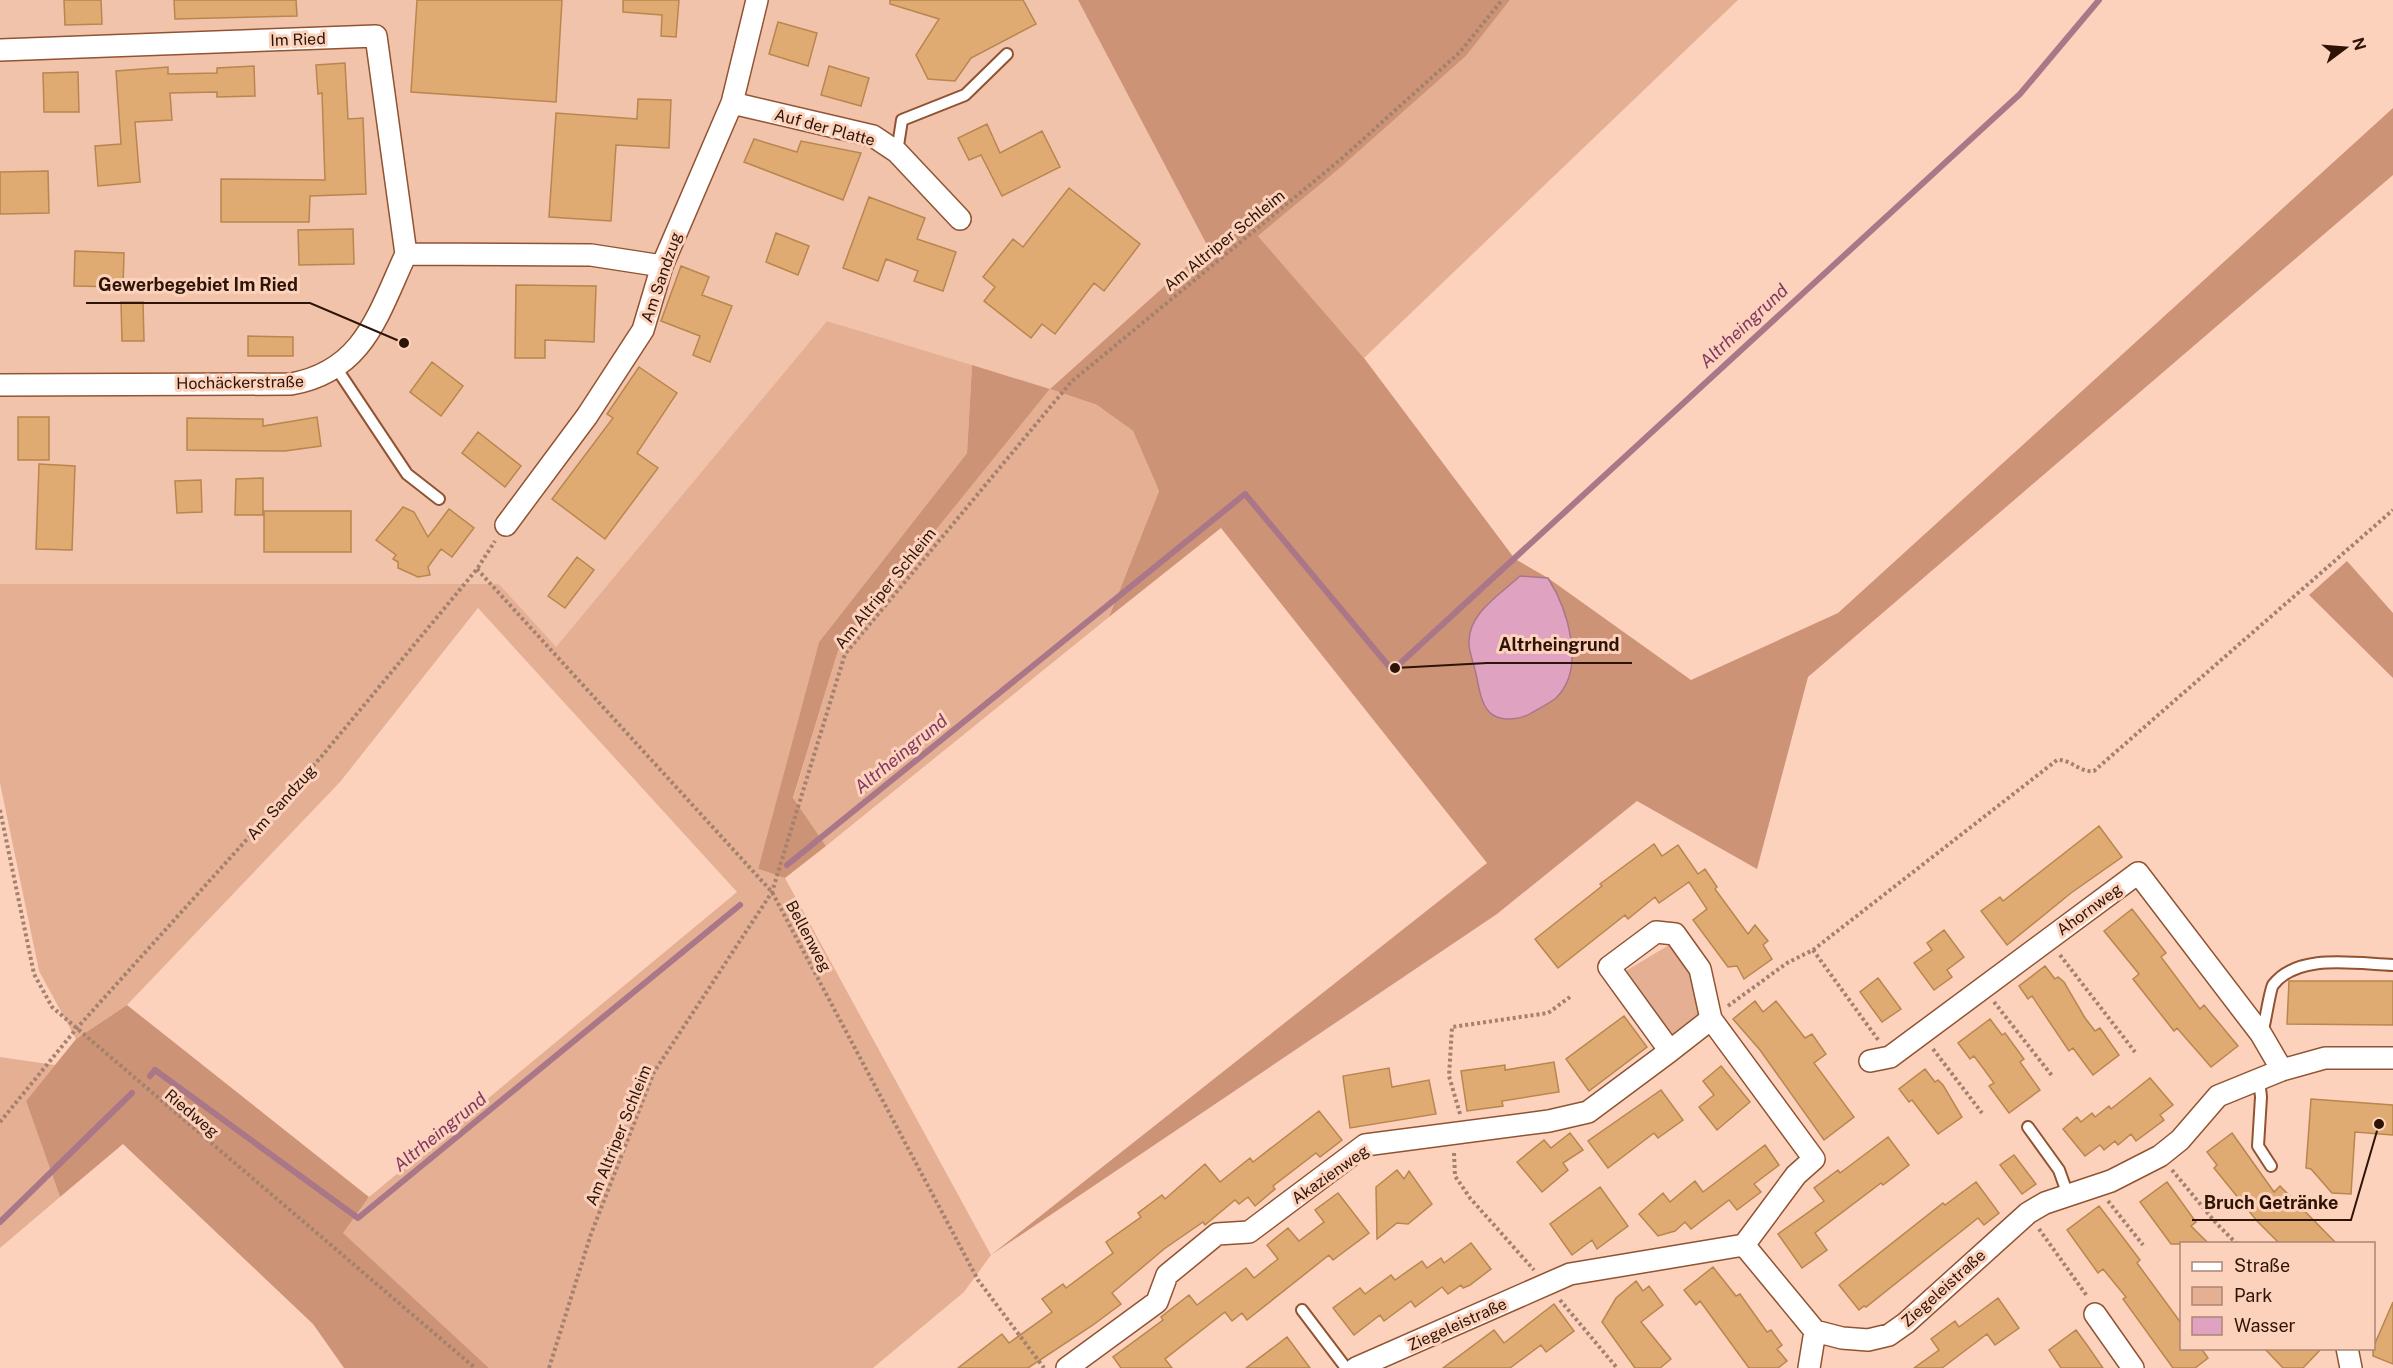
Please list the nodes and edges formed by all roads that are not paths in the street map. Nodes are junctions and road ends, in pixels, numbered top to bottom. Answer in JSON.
{"nodes":[{"id":1,"x":757,"y":0,"type":"edge"},
{"id":2,"x":0,"y":50,"type":"edge"},
{"id":3,"x":1007,"y":54,"type":"dead end"},
{"id":4,"x":732,"y":103,"type":"junction"},
{"id":5,"x":897,"y":152,"type":"junction"},
{"id":6,"x":960,"y":219,"type":"dead end"},
{"id":7,"x":406,"y":254,"type":"junction"},
{"id":8,"x":662,"y":266,"type":"junction"},
{"id":9,"x":337,"y":369,"type":"junction"},
{"id":10,"x":0,"y":385,"type":"edge"},
{"id":11,"x":438,"y":499,"type":"dead end"},
{"id":12,"x":506,"y":525,"type":"road end"},
{"id":13,"x":2393,"y":965,"type":"edge"},
{"id":14,"x":1711,"y":1019,"type":"junction"},
{"id":15,"x":2261,"y":1034,"type":"junction"},
{"id":16,"x":1670,"y":1051,"type":"junction"},
{"id":17,"x":2393,"y":1058,"type":"edge"},
{"id":18,"x":1880,"y":1059,"type":"road end"},
{"id":19,"x":2282,"y":1070,"type":"junction"},
{"id":20,"x":2259,"y":1079,"type":"junction"},
{"id":21,"x":2028,"y":1127,"type":"dead end"},
{"id":22,"x":2271,"y":1166,"type":"dead end"},
{"id":23,"x":2068,"y":1195,"type":"junction"},
{"id":24,"x":1744,"y":1245,"type":"junction"},
{"id":25,"x":1302,"y":1310,"type":"dead end"},
{"id":26,"x":2095,"y":1314,"type":"road end"},
{"id":27,"x":1815,"y":1330,"type":"junction"},
{"id":28,"x":2347,"y":1350,"type":"edge"},
{"id":29,"x":1067,"y":1368,"type":"edge"},
{"id":30,"x":1346,"y":1368,"type":"edge"},
{"id":31,"x":1356,"y":1368,"type":"edge"},
{"id":32,"x":1809,"y":1368,"type":"edge"},
{"id":33,"x":2133,"y":1368,"type":"edge"},
{"id":34,"x":2351,"y":1368,"type":"edge"}],
"edges":[{"from":1,"to":4,"type":"street","name":"Am Sandzug"},
{"from":2,"to":7,"type":"street","name":"Im Ried"},
{"from":3,"to":5,"type":"lane"},
{"from":4,"to":5,"type":"street","name":"Auf der Platte"},
{"from":4,"to":8,"type":"street","name":"Am Sandzug"},
{"from":5,"to":6,"type":"street","name":"Auf der Platte"},
{"from":7,"to":8,"type":"street"},
{"from":7,"to":9,"type":"street","name":"Hochäckerstraße"},
{"from":8,"to":12,"type":"street","name":"Am Sandzug"},
{"from":9,"to":10,"type":"street","name":"Hochäckerstraße"},
{"from":9,"to":11,"type":"lane"},
{"from":13,"to":15,"type":"lane"},
{"from":14,"to":16,"type":"street","name":"Akazienweg"},
{"from":14,"to":16,"type":"street"},
{"from":14,"to":24,"type":"street"},
{"from":15,"to":18,"type":"street","name":"Ahornweg"},
{"from":15,"to":19,"type":"street","name":"Ahornweg"},
{"from":16,"to":29,"type":"street","name":"Akazienweg"},
{"from":17,"to":19,"type":"street","name":"Ziegeleistraße"},
{"from":19,"to":20,"type":"street","name":"Ziegeleistraße"},
{"from":20,"to":22,"type":"lane"},
{"from":20,"to":23,"type":"street","name":"Ziegeleistraße"},
{"from":21,"to":23,"type":"lane"},
{"from":23,"to":27,"type":"street","name":"Ziegeleistraße"},
{"from":24,"to":27,"type":"street"},
{"from":24,"to":31,"type":"street","name":"Ziegeleistraße"},
{"from":25,"to":30,"type":"lane"},
{"from":26,"to":33,"type":"street"},
{"from":27,"to":32,"type":"street"},
{"from":28,"to":34,"type":"street"}]}
